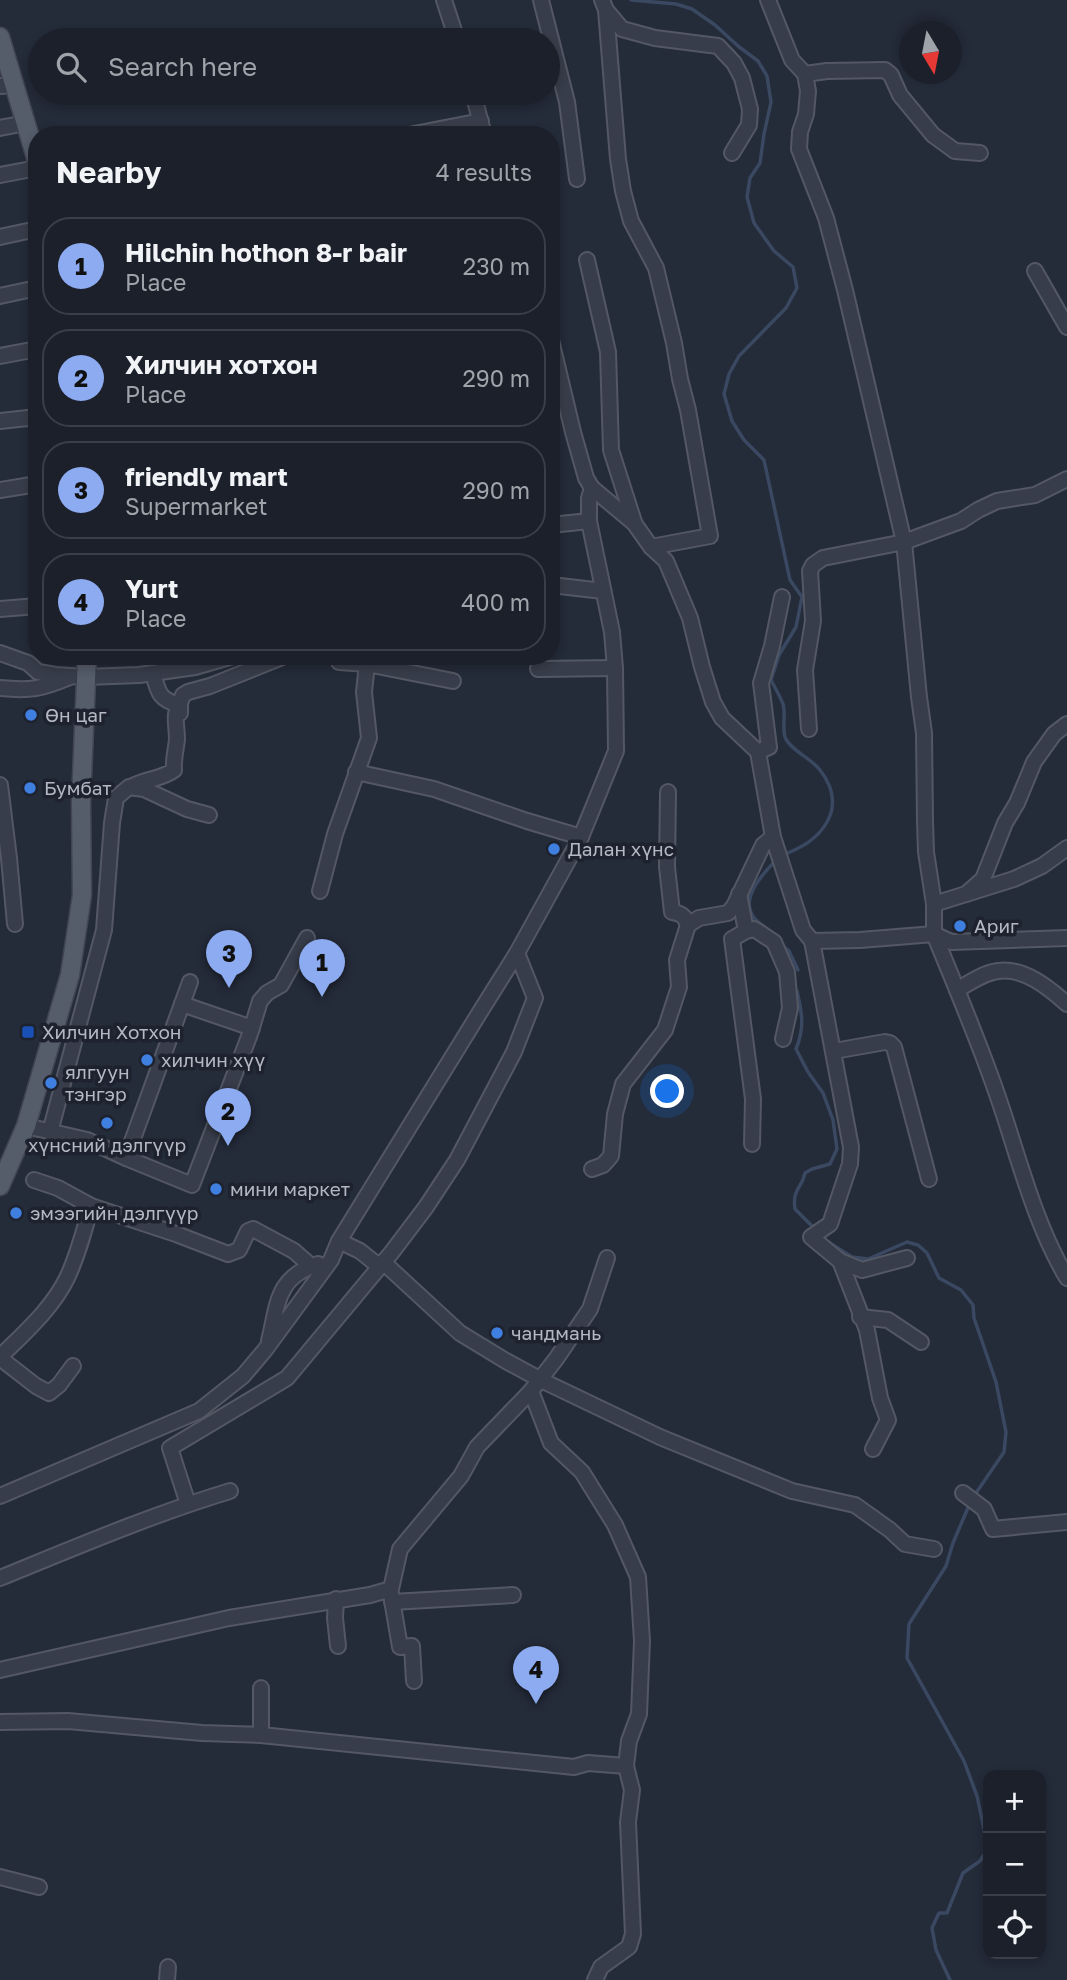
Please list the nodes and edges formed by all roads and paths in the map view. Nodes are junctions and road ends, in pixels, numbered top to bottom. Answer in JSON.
{"nodes":[{"id":1,"x":444,"y":0,"type":"edge"},
{"id":2,"x":541,"y":0,"type":"edge"},
{"id":3,"x":768,"y":0,"type":"edge"},
{"id":4,"x":604,"y":5,"type":"edge"},
{"id":5,"x":453,"y":28,"type":"edge"},
{"id":6,"x":548,"y":28,"type":"edge"},
{"id":7,"x":0,"y":40,"type":"edge"},
{"id":8,"x":805,"y":74,"type":"junction"},
{"id":9,"x":560,"y":75,"type":"edge"},
{"id":10,"x":8,"y":85,"type":"edge"},
{"id":11,"x":476,"y":105,"type":"edge"},
{"id":12,"x":26,"y":123,"type":"junction"},
{"id":13,"x":481,"y":126,"type":"edge"},
{"id":14,"x":0,"y":128,"type":"edge"},
{"id":15,"x":28,"y":130,"type":"edge"},
{"id":16,"x":732,"y":153,"type":"dead end"},
{"id":17,"x":981,"y":153,"type":"dead end"},
{"id":18,"x":28,"y":170,"type":"edge"},
{"id":19,"x":0,"y":175,"type":"edge"},
{"id":20,"x":577,"y":179,"type":"dead end"},
{"id":21,"x":28,"y":231,"type":"edge"},
{"id":22,"x":0,"y":237,"type":"edge"},
{"id":23,"x":587,"y":260,"type":"dead end"},
{"id":24,"x":1035,"y":271,"type":"dead end"},
{"id":25,"x":28,"y":290,"type":"edge"},
{"id":26,"x":0,"y":296,"type":"edge"},
{"id":27,"x":1067,"y":327,"type":"edge"},
{"id":28,"x":28,"y":351,"type":"edge"},
{"id":29,"x":0,"y":356,"type":"edge"},
{"id":30,"x":560,"y":378,"type":"edge"},
{"id":31,"x":28,"y":418,"type":"edge"},
{"id":32,"x":0,"y":421,"type":"edge"},
{"id":33,"x":1067,"y":479,"type":"edge"},
{"id":34,"x":28,"y":485,"type":"edge"},
{"id":35,"x":592,"y":488,"type":"junction"},
{"id":36,"x":0,"y":490,"type":"edge"},
{"id":37,"x":589,"y":521,"type":"junction"},
{"id":38,"x":634,"y":523,"type":"junction"},
{"id":39,"x":560,"y":525,"type":"edge"},
{"id":40,"x":904,"y":542,"type":"junction"},
{"id":41,"x":651,"y":547,"type":"junction"},
{"id":42,"x":560,"y":586,"type":"edge"},
{"id":43,"x":603,"y":592,"type":"junction"},
{"id":44,"x":782,"y":597,"type":"dead end"},
{"id":45,"x":28,"y":607,"type":"edge"},
{"id":46,"x":0,"y":609,"type":"edge"},
{"id":47,"x":0,"y":653,"type":"edge"},
{"id":48,"x":28,"y":663,"type":"edge"},
{"id":49,"x":30,"y":665,"type":"edge"},
{"id":50,"x":83,"y":665,"type":"edge"},
{"id":51,"x":202,"y":665,"type":"edge"},
{"id":52,"x":262,"y":665,"type":"edge"},
{"id":53,"x":367,"y":665,"type":"edge"},
{"id":54,"x":372,"y":665,"type":"edge"},
{"id":55,"x":615,"y":668,"type":"junction"},
{"id":56,"x":538,"y":669,"type":"dead end"},
{"id":57,"x":153,"y":673,"type":"junction"},
{"id":58,"x":79,"y":677,"type":"junction"},
{"id":59,"x":453,"y":681,"type":"dead end"},
{"id":60,"x":0,"y":690,"type":"edge"},
{"id":61,"x":180,"y":705,"type":"junction"},
{"id":62,"x":1067,"y":724,"type":"edge"},
{"id":63,"x":809,"y":729,"type":"dead end"},
{"id":64,"x":758,"y":752,"type":"junction"},
{"id":65,"x":356,"y":772,"type":"junction"},
{"id":66,"x":0,"y":785,"type":"edge"},
{"id":67,"x":129,"y":788,"type":"junction"},
{"id":68,"x":668,"y":792,"type":"dead end"},
{"id":69,"x":209,"y":815,"type":"dead end"},
{"id":70,"x":581,"y":837,"type":"junction"},
{"id":71,"x":775,"y":842,"type":"junction"},
{"id":72,"x":1067,"y":848,"type":"edge"},
{"id":73,"x":320,"y":891,"type":"dead end"},
{"id":74,"x":739,"y":894,"type":"junction"},
{"id":75,"x":966,"y":894,"type":"junction"},
{"id":76,"x":934,"y":904,"type":"junction"},
{"id":77,"x":15,"y":924,"type":"dead end"},
{"id":78,"x":688,"y":925,"type":"junction"},
{"id":79,"x":746,"y":931,"type":"junction"},
{"id":80,"x":934,"y":934,"type":"junction"},
{"id":81,"x":307,"y":938,"type":"dead end"},
{"id":82,"x":1067,"y":938,"type":"edge"},
{"id":83,"x":812,"y":941,"type":"junction"},
{"id":84,"x":517,"y":953,"type":"junction"},
{"id":85,"x":190,"y":982,"type":"dead end"},
{"id":86,"x":957,"y":990,"type":"junction"},
{"id":87,"x":182,"y":1004,"type":"junction"},
{"id":88,"x":1067,"y":1004,"type":"edge"},
{"id":89,"x":252,"y":1028,"type":"junction"},
{"id":90,"x":783,"y":1039,"type":"dead end"},
{"id":91,"x":834,"y":1051,"type":"junction"},
{"id":92,"x":26,"y":1126,"type":"junction"},
{"id":93,"x":50,"y":1132,"type":"junction"},
{"id":94,"x":752,"y":1144,"type":"dead end"},
{"id":95,"x":125,"y":1158,"type":"junction"},
{"id":96,"x":592,"y":1169,"type":"dead end"},
{"id":97,"x":929,"y":1179,"type":"dead end"},
{"id":98,"x":34,"y":1180,"type":"dead end"},
{"id":99,"x":0,"y":1186,"type":"edge"},
{"id":100,"x":90,"y":1206,"type":"junction"},
{"id":101,"x":339,"y":1241,"type":"junction"},
{"id":102,"x":607,"y":1258,"type":"dead end"},
{"id":103,"x":907,"y":1258,"type":"dead end"},
{"id":104,"x":331,"y":1260,"type":"junction"},
{"id":105,"x":840,"y":1261,"type":"junction"},
{"id":106,"x":381,"y":1264,"type":"junction"},
{"id":107,"x":311,"y":1266,"type":"junction"},
{"id":108,"x":1067,"y":1278,"type":"edge"},
{"id":109,"x":860,"y":1317,"type":"junction"},
{"id":110,"x":921,"y":1342,"type":"dead end"},
{"id":111,"x":268,"y":1346,"type":"junction"},
{"id":112,"x":0,"y":1358,"type":"edge"},
{"id":113,"x":73,"y":1366,"type":"dead end"},
{"id":114,"x":243,"y":1376,"type":"junction"},
{"id":115,"x":536,"y":1386,"type":"junction"},
{"id":116,"x":232,"y":1412,"type":"junction"},
{"id":117,"x":873,"y":1449,"type":"dead end"},
{"id":118,"x":230,"y":1491,"type":"dead end"},
{"id":119,"x":0,"y":1496,"type":"edge"},
{"id":120,"x":968,"y":1497,"type":"dead end"},
{"id":121,"x":188,"y":1504,"type":"junction"},
{"id":122,"x":1067,"y":1522,"type":"edge"},
{"id":123,"x":934,"y":1549,"type":"dead end"},
{"id":124,"x":0,"y":1578,"type":"edge"},
{"id":125,"x":513,"y":1594,"type":"dead end"},
{"id":126,"x":392,"y":1596,"type":"junction"},
{"id":127,"x":336,"y":1599,"type":"junction"},
{"id":128,"x":338,"y":1646,"type":"dead end"},
{"id":129,"x":0,"y":1670,"type":"edge"},
{"id":130,"x":414,"y":1681,"type":"dead end"},
{"id":131,"x":261,"y":1688,"type":"dead end"},
{"id":132,"x":0,"y":1722,"type":"edge"},
{"id":133,"x":261,"y":1735,"type":"junction"},
{"id":134,"x":626,"y":1766,"type":"junction"},
{"id":135,"x":0,"y":1877,"type":"edge"},
{"id":136,"x":39,"y":1887,"type":"dead end"},
{"id":137,"x":595,"y":1980,"type":"edge"}],
"edges":[{"from":1,"to":5,"type":"street"},
{"from":2,"to":6,"type":"street"},
{"from":3,"to":8,"type":"street"},
{"from":4,"to":16,"type":"street"},
{"from":4,"to":41,"type":"street"},
{"from":7,"to":10,"type":"main road"},
{"from":8,"to":17,"type":"street"},
{"from":8,"to":40,"type":"street"},
{"from":9,"to":20,"type":"street"},
{"from":10,"to":12,"type":"main road"},
{"from":11,"to":13,"type":"street"},
{"from":12,"to":14,"type":"street"},
{"from":12,"to":15,"type":"main road"},
{"from":18,"to":19,"type":"street"},
{"from":21,"to":22,"type":"street"},
{"from":23,"to":38,"type":"street"},
{"from":24,"to":27,"type":"street"},
{"from":25,"to":26,"type":"street"},
{"from":28,"to":29,"type":"street"},
{"from":30,"to":35,"type":"street"},
{"from":31,"to":32,"type":"street"},
{"from":33,"to":40,"type":"street"},
{"from":34,"to":36,"type":"street"},
{"from":35,"to":37,"type":"street"},
{"from":35,"to":38,"type":"street"},
{"from":37,"to":39,"type":"street"},
{"from":37,"to":43,"type":"street"},
{"from":38,"to":41,"type":"street"},
{"from":40,"to":63,"type":"street"},
{"from":40,"to":76,"type":"street"},
{"from":41,"to":64,"type":"street"},
{"from":42,"to":43,"type":"street"},
{"from":43,"to":55,"type":"street"},
{"from":44,"to":64,"type":"street"},
{"from":45,"to":46,"type":"street"},
{"from":47,"to":48,"type":"street"},
{"from":49,"to":58,"type":"street"},
{"from":50,"to":58,"type":"main road"},
{"from":51,"to":57,"type":"street"},
{"from":52,"to":61,"type":"street"},
{"from":53,"to":65,"type":"street"},
{"from":54,"to":59,"type":"street"},
{"from":55,"to":56,"type":"street"},
{"from":55,"to":70,"type":"street"},
{"from":57,"to":58,"type":"street"},
{"from":57,"to":61,"type":"street"},
{"from":58,"to":60,"type":"street"},
{"from":58,"to":92,"type":"main road"},
{"from":61,"to":67,"type":"street"},
{"from":62,"to":75,"type":"street"},
{"from":64,"to":71,"type":"street"},
{"from":65,"to":70,"type":"street"},
{"from":65,"to":73,"type":"street"},
{"from":66,"to":77,"type":"street"},
{"from":67,"to":69,"type":"street"},
{"from":67,"to":93,"type":"street"},
{"from":68,"to":78,"type":"street"},
{"from":70,"to":84,"type":"street"},
{"from":71,"to":74,"type":"street"},
{"from":71,"to":83,"type":"street"},
{"from":72,"to":75,"type":"street"},
{"from":74,"to":78,"type":"street"},
{"from":74,"to":79,"type":"street"},
{"from":75,"to":76,"type":"street"},
{"from":76,"to":80,"type":"street"},
{"from":78,"to":96,"type":"street"},
{"from":79,"to":90,"type":"street"},
{"from":79,"to":94,"type":"street"},
{"from":80,"to":82,"type":"street"},
{"from":80,"to":83,"type":"street"},
{"from":80,"to":86,"type":"street"},
{"from":81,"to":89,"type":"street"},
{"from":83,"to":91,"type":"street"},
{"from":84,"to":101,"type":"street"},
{"from":84,"to":106,"type":"street"},
{"from":85,"to":87,"type":"street"},
{"from":86,"to":88,"type":"street"},
{"from":86,"to":108,"type":"street"},
{"from":87,"to":89,"type":"street"},
{"from":87,"to":95,"type":"street"},
{"from":89,"to":95,"type":"street"},
{"from":91,"to":97,"type":"street"},
{"from":91,"to":105,"type":"street"},
{"from":92,"to":93,"type":"street"},
{"from":92,"to":99,"type":"main road"},
{"from":93,"to":95,"type":"street"},
{"from":98,"to":100,"type":"street"},
{"from":100,"to":107,"type":"street"},
{"from":100,"to":112,"type":"street"},
{"from":101,"to":104,"type":"street"},
{"from":101,"to":106,"type":"street"},
{"from":102,"to":115,"type":"street"},
{"from":103,"to":105,"type":"street"},
{"from":104,"to":107,"type":"street"},
{"from":104,"to":111,"type":"street"},
{"from":105,"to":109,"type":"street"},
{"from":106,"to":115,"type":"street"},
{"from":106,"to":116,"type":"street"},
{"from":107,"to":111,"type":"street"},
{"from":109,"to":110,"type":"street"},
{"from":109,"to":117,"type":"street"},
{"from":111,"to":114,"type":"street"},
{"from":112,"to":113,"type":"street"},
{"from":114,"to":116,"type":"street"},
{"from":114,"to":119,"type":"street"},
{"from":115,"to":123,"type":"street"},
{"from":115,"to":126,"type":"street"},
{"from":115,"to":134,"type":"street"},
{"from":116,"to":121,"type":"street"},
{"from":118,"to":121,"type":"street"},
{"from":120,"to":122,"type":"street"},
{"from":121,"to":124,"type":"street"},
{"from":125,"to":126,"type":"street"},
{"from":126,"to":127,"type":"street"},
{"from":126,"to":130,"type":"street"},
{"from":127,"to":128,"type":"street"},
{"from":127,"to":129,"type":"street"},
{"from":131,"to":133,"type":"street"},
{"from":132,"to":133,"type":"street"},
{"from":133,"to":134,"type":"street"},
{"from":134,"to":137,"type":"street"},
{"from":135,"to":136,"type":"street"}]}
